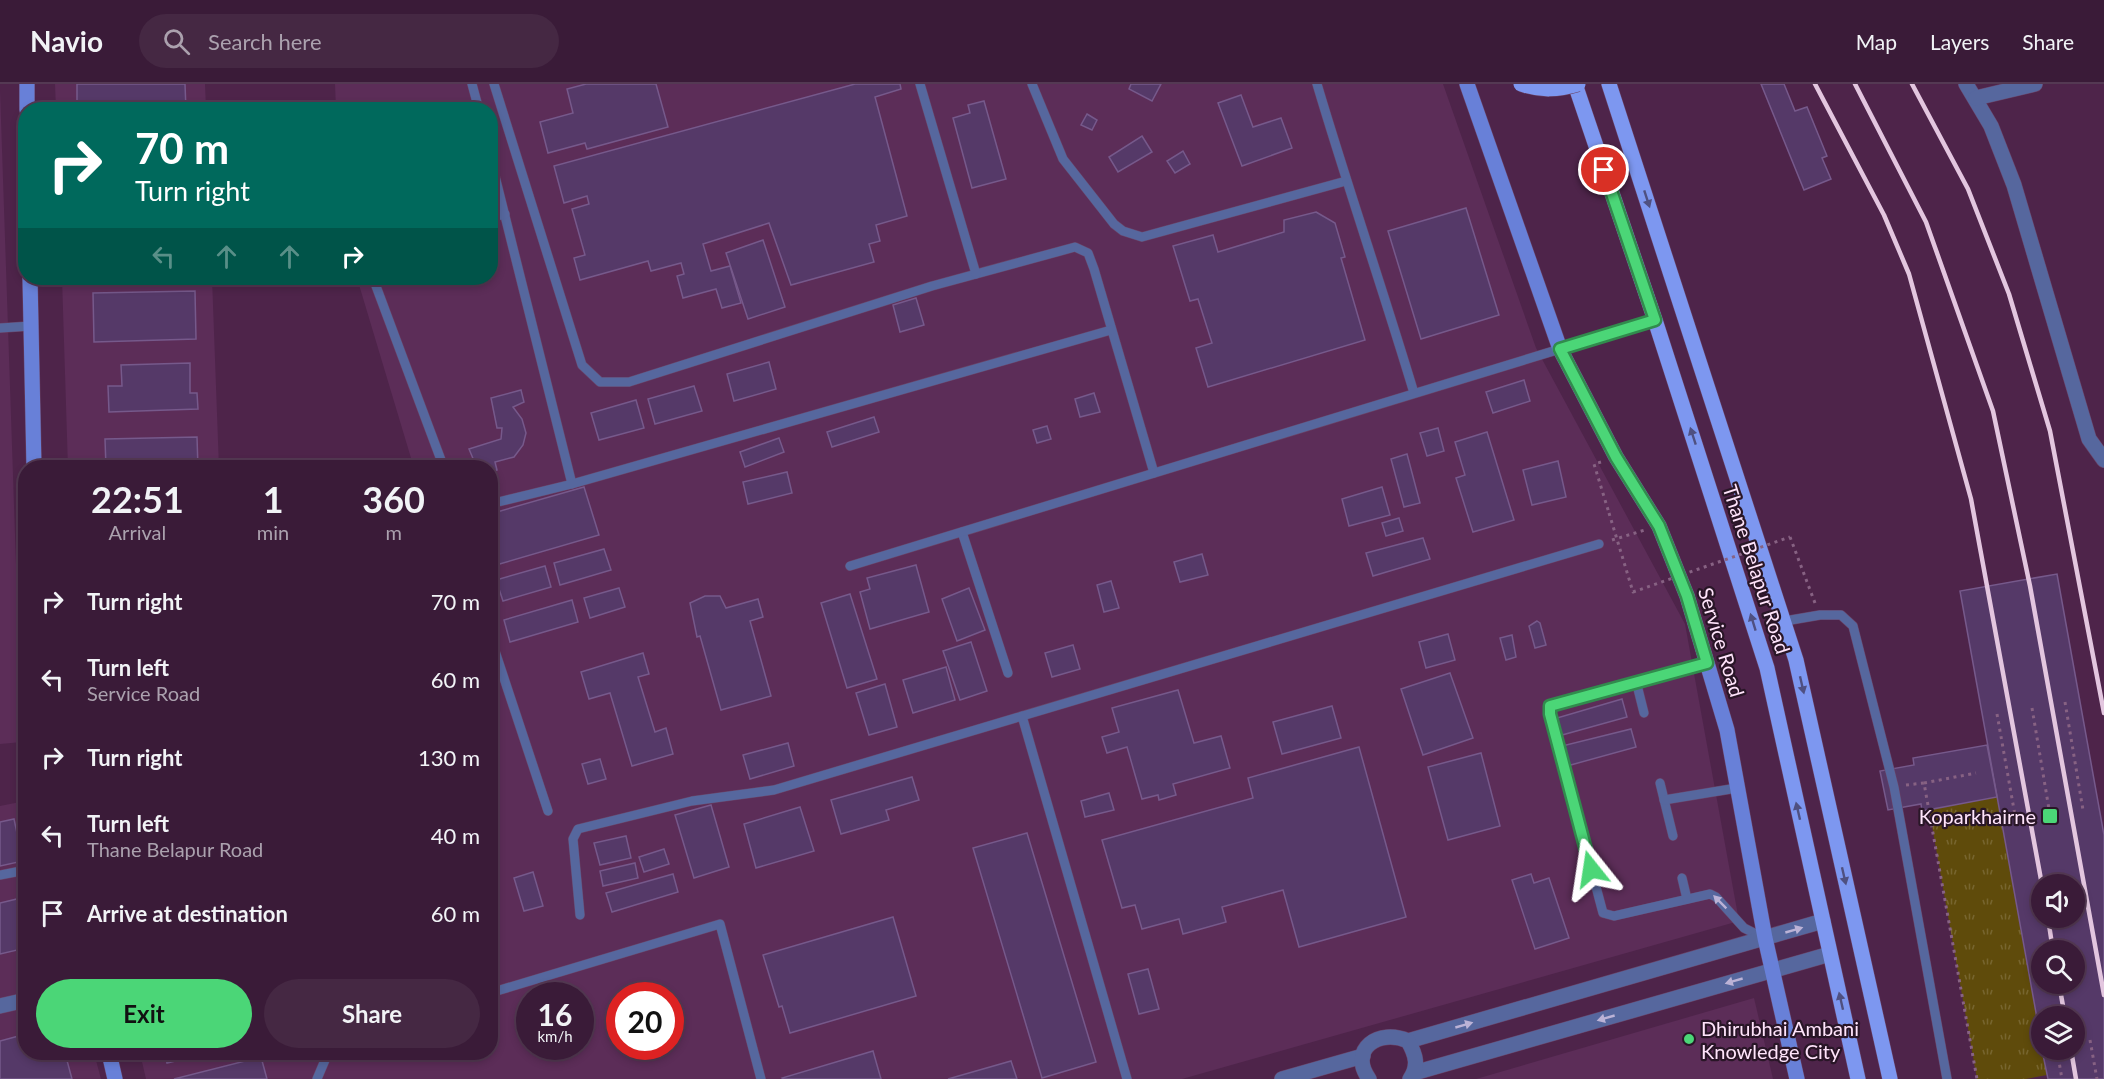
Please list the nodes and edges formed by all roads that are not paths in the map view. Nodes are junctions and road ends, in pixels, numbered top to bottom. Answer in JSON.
{"nodes":[{"id":1,"x":27,"y":84,"type":"edge"},
{"id":2,"x":472,"y":84,"type":"edge"},
{"id":3,"x":494,"y":84,"type":"edge"},
{"id":4,"x":920,"y":84,"type":"edge"},
{"id":5,"x":1032,"y":84,"type":"edge"},
{"id":6,"x":1317,"y":84,"type":"edge"},
{"id":7,"x":1484,"y":84,"type":"edge"},
{"id":8,"x":1521,"y":84,"type":"edge"},
{"id":9,"x":1576,"y":84,"type":"edge"},
{"id":10,"x":1609,"y":84,"type":"edge"},
{"id":11,"x":1966,"y":84,"type":"edge"},
{"id":12,"x":2035,"y":84,"type":"edge"},
{"id":13,"x":1469,"y":90,"type":"edge"},
{"id":14,"x":1976,"y":98,"type":"junction"},
{"id":15,"x":27,"y":102,"type":"edge"},
{"id":16,"x":477,"y":102,"type":"edge"},
{"id":17,"x":1346,"y":181,"type":"junction"},
{"id":18,"x":498,"y":187,"type":"edge"},
{"id":19,"x":505,"y":214,"type":"junction"},
{"id":20,"x":498,"y":216,"type":"edge"},
{"id":21,"x":976,"y":274,"type":"junction"},
{"id":22,"x":30,"y":285,"type":"edge"},
{"id":23,"x":376,"y":285,"type":"edge"},
{"id":24,"x":1655,"y":320,"type":"junction"},
{"id":25,"x":31,"y":326,"type":"junction"},
{"id":26,"x":0,"y":328,"type":"edge"},
{"id":27,"x":1112,"y":330,"type":"junction"},
{"id":28,"x":1560,"y":349,"type":"junction"},
{"id":29,"x":1414,"y":393,"type":"junction"},
{"id":30,"x":34,"y":460,"type":"edge"},
{"id":31,"x":441,"y":460,"type":"edge"},
{"id":32,"x":2104,"y":460,"type":"edge"},
{"id":33,"x":1154,"y":473,"type":"junction"},
{"id":34,"x":572,"y":484,"type":"junction"},
{"id":35,"x":498,"y":502,"type":"edge"},
{"id":36,"x":962,"y":532,"type":"junction"},
{"id":37,"x":1599,"y":544,"type":"road end"},
{"id":38,"x":850,"y":566,"type":"dead end"},
{"id":39,"x":1785,"y":621,"type":"junction"},
{"id":40,"x":498,"y":660,"type":"edge"},
{"id":41,"x":1707,"y":663,"type":"junction"},
{"id":42,"x":1008,"y":673,"type":"dead end"},
{"id":43,"x":1636,"y":681,"type":"junction"},
{"id":44,"x":1644,"y":713,"type":"dead end"},
{"id":45,"x":1022,"y":716,"type":"junction"},
{"id":46,"x":1660,"y":783,"type":"dead end"},
{"id":47,"x":1737,"y":788,"type":"junction"},
{"id":48,"x":1664,"y":800,"type":"junction"},
{"id":49,"x":548,"y":811,"type":"dead end"},
{"id":50,"x":1672,"y":836,"type":"dead end"},
{"id":51,"x":18,"y":872,"type":"edge"},
{"id":52,"x":0,"y":875,"type":"edge"},
{"id":53,"x":1682,"y":878,"type":"dead end"},
{"id":54,"x":1688,"y":899,"type":"junction"},
{"id":55,"x":580,"y":915,"type":"dead end"},
{"id":56,"x":1823,"y":921,"type":"junction"},
{"id":57,"x":1765,"y":938,"type":"junction"},
{"id":58,"x":1830,"y":954,"type":"junction"},
{"id":59,"x":1772,"y":970,"type":"junction"},
{"id":60,"x":498,"y":991,"type":"edge"},
{"id":61,"x":18,"y":1002,"type":"edge"},
{"id":62,"x":0,"y":1006,"type":"edge"},
{"id":63,"x":1408,"y":1041,"type":"junction"},
{"id":64,"x":1363,"y":1056,"type":"junction"},
{"id":65,"x":111,"y":1060,"type":"edge"},
{"id":66,"x":325,"y":1060,"type":"edge"},
{"id":67,"x":1412,"y":1076,"type":"edge"},
{"id":68,"x":115,"y":1079,"type":"edge"},
{"id":69,"x":316,"y":1079,"type":"edge"},
{"id":70,"x":761,"y":1079,"type":"edge"},
{"id":71,"x":1126,"y":1079,"type":"edge"},
{"id":72,"x":1282,"y":1079,"type":"edge"},
{"id":73,"x":1369,"y":1079,"type":"edge"},
{"id":74,"x":1797,"y":1079,"type":"edge"},
{"id":75,"x":1858,"y":1079,"type":"edge"},
{"id":76,"x":1890,"y":1079,"type":"edge"},
{"id":77,"x":1947,"y":1079,"type":"edge"}],
"edges":[{"from":1,"to":15,"type":"street"},
{"from":2,"to":16,"type":"lane"},
{"from":3,"to":21,"type":"lane"},
{"from":4,"to":21,"type":"lane"},
{"from":5,"to":17,"type":"lane"},
{"from":6,"to":17,"type":"lane"},
{"from":7,"to":13,"type":"street"},
{"from":8,"to":9,"type":"main road","bridge":true},
{"from":9,"to":24,"type":"main road","name":"Thane Belapur Road"},
{"from":10,"to":39,"type":"main road","name":"Thane Belapur Road","one_way":true},
{"from":11,"to":14,"type":"street"},
{"from":12,"to":14,"type":"street"},
{"from":13,"to":28,"type":"street","name":"Service Road"},
{"from":14,"to":32,"type":"street"},
{"from":17,"to":29,"type":"lane"},
{"from":18,"to":19,"type":"lane"},
{"from":19,"to":20,"type":"lane"},
{"from":19,"to":34,"type":"lane"},
{"from":21,"to":27,"type":"lane"},
{"from":22,"to":25,"type":"street"},
{"from":23,"to":31,"type":"lane"},
{"from":24,"to":28,"type":"lane"},
{"from":56,"to":24,"type":"main road","name":"Thane Belapur Road","one_way":true},
{"from":25,"to":26,"type":"lane"},
{"from":25,"to":30,"type":"street"},
{"from":27,"to":33,"type":"lane"},
{"from":27,"to":34,"type":"lane"},
{"from":28,"to":29,"type":"lane"},
{"from":28,"to":41,"type":"street","name":"Service Road"},
{"from":29,"to":33,"type":"lane"},
{"from":33,"to":36,"type":"lane"},
{"from":34,"to":35,"type":"lane"},
{"from":36,"to":38,"type":"lane"},
{"from":36,"to":42,"type":"lane"},
{"from":37,"to":45,"type":"lane"},
{"from":39,"to":76,"type":"main road","name":"Thane Belapur Road","one_way":true},
{"from":39,"to":77,"type":"lane"},
{"from":40,"to":49,"type":"lane"},
{"from":41,"to":43,"type":"lane"},
{"from":41,"to":47,"type":"street","name":"Service Road"},
{"from":43,"to":44,"type":"lane"},
{"from":43,"to":54,"type":"lane"},
{"from":45,"to":55,"type":"lane"},
{"from":45,"to":71,"type":"lane"},
{"from":46,"to":48,"type":"lane"},
{"from":47,"to":48,"type":"lane"},
{"from":47,"to":57,"type":"street","name":"Service Road"},
{"from":48,"to":50,"type":"lane"},
{"from":51,"to":52,"type":"lane"},
{"from":53,"to":54,"type":"lane"},
{"from":57,"to":54,"type":"lane","one_way":true},
{"from":57,"to":56,"type":"street","one_way":true},
{"from":56,"to":58,"type":"main road","name":"Thane Belapur Road"},
{"from":57,"to":59,"type":"street","name":"Service Road"},
{"from":63,"to":57,"type":"street","one_way":true},
{"from":58,"to":59,"type":"street"},
{"from":75,"to":58,"type":"main road","name":"Thane Belapur Road","one_way":true},
{"from":59,"to":67,"type":"street","one_way":true},
{"from":59,"to":74,"type":"street","name":"Service Road"},
{"from":60,"to":70,"type":"lane"},
{"from":61,"to":62,"type":"street"},
{"from":63,"to":64,"type":"street"},
{"from":63,"to":67,"type":"street"},
{"from":64,"to":72,"type":"street"},
{"from":64,"to":73,"type":"street"},
{"from":65,"to":68,"type":"street"},
{"from":66,"to":69,"type":"lane"}]}
